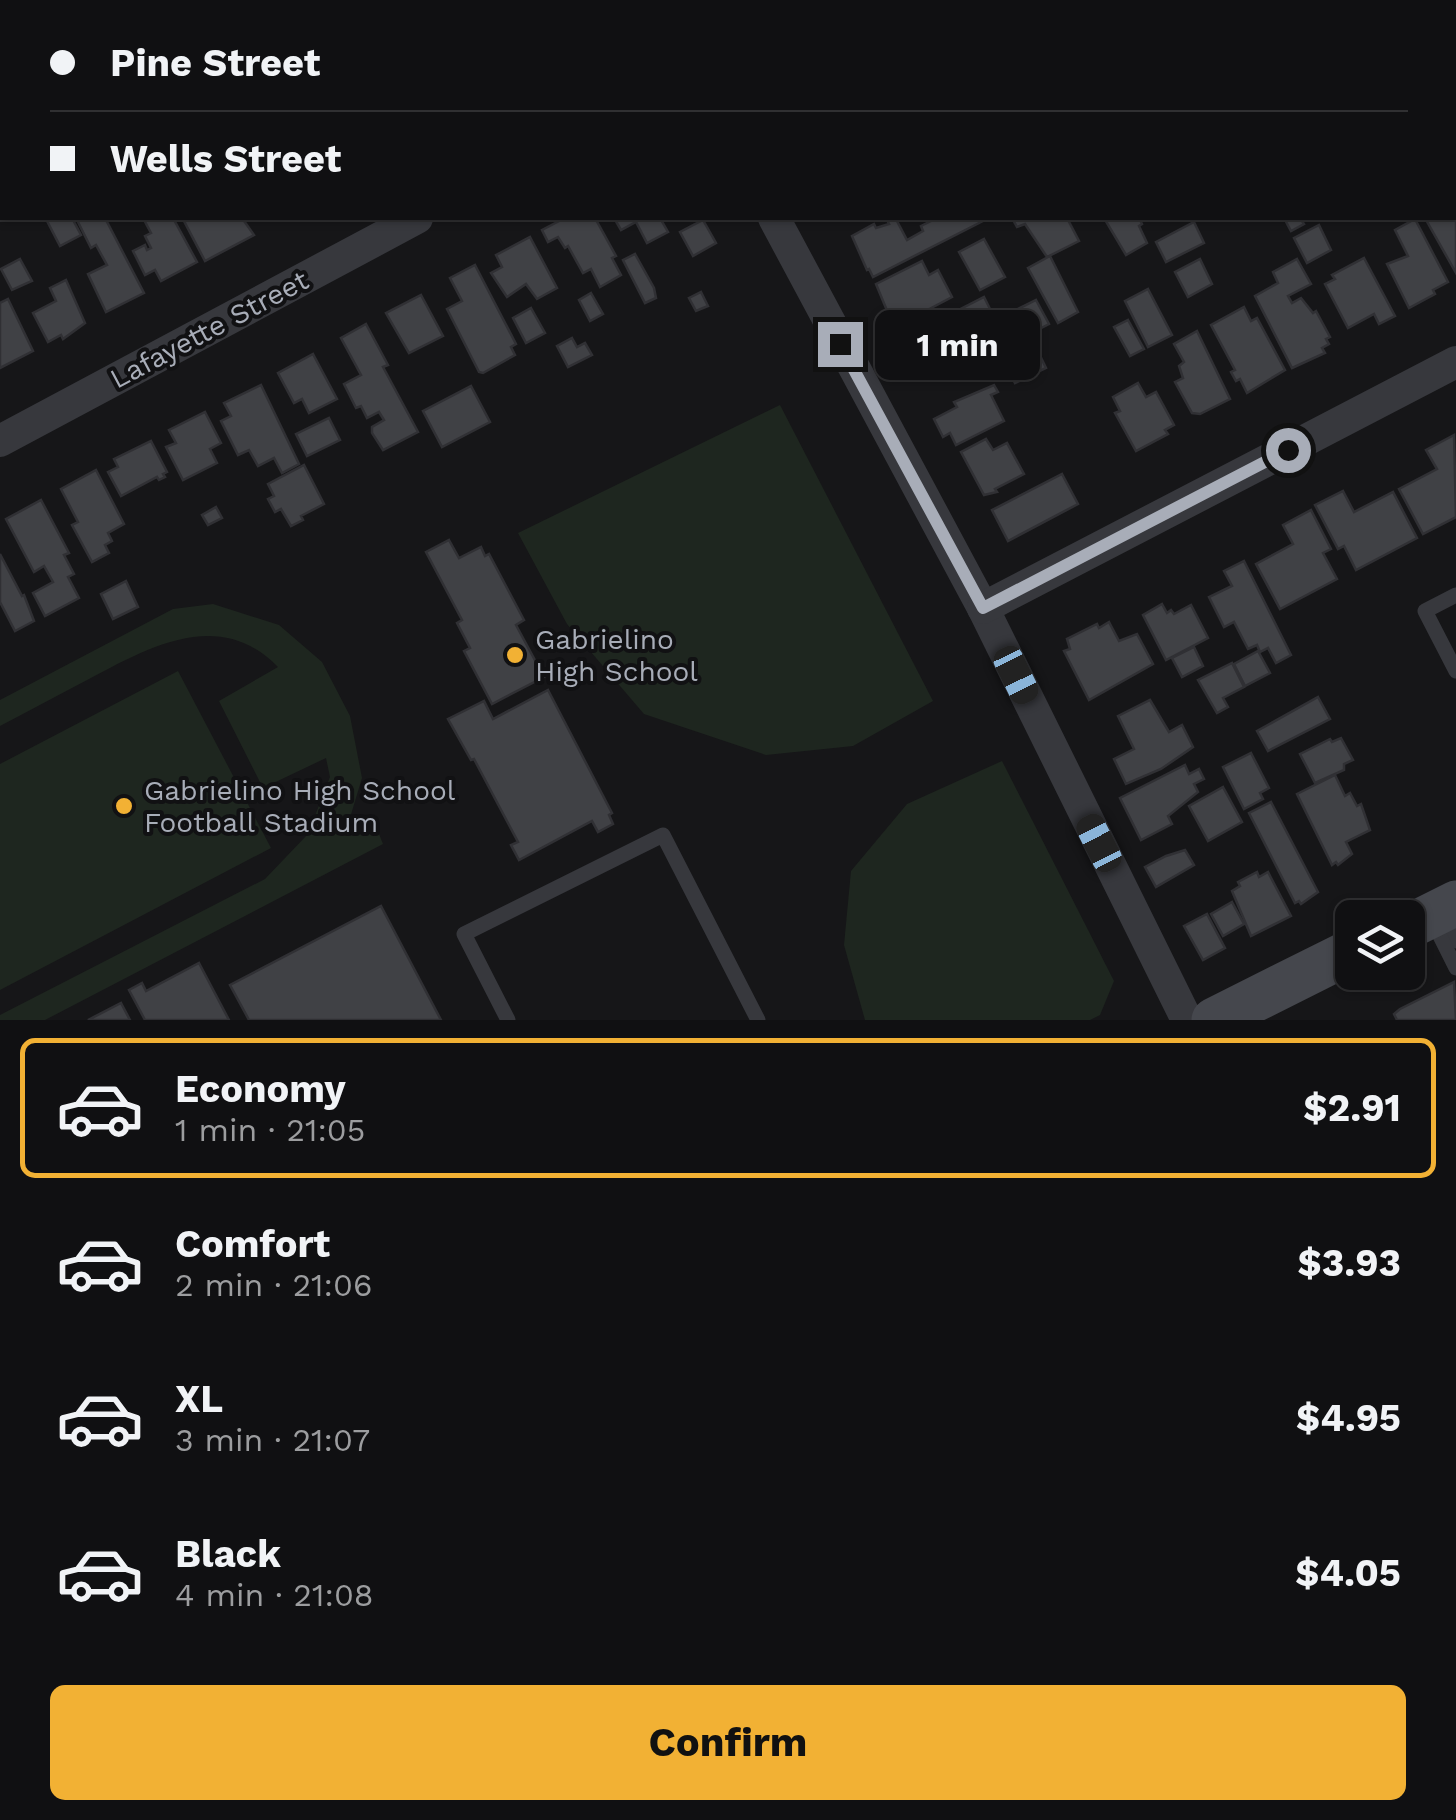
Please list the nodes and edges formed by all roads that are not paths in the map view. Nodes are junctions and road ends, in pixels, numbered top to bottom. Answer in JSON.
{"nodes":[{"id":1,"x":413,"y":220,"type":"edge"},
{"id":2,"x":775,"y":220,"type":"edge"},
{"id":3,"x":1456,"y":362,"type":"edge"},
{"id":4,"x":0,"y":441,"type":"edge"},
{"id":5,"x":1456,"y":595,"type":"edge"},
{"id":6,"x":983,"y":608,"type":"junction"},
{"id":7,"x":1456,"y":671,"type":"edge"},
{"id":8,"x":1438,"y":920,"type":"edge"},
{"id":9,"x":1335,"y":960,"type":"edge"},
{"id":10,"x":1456,"y":968,"type":"edge"},
{"id":11,"x":508,"y":1020,"type":"edge"},
{"id":12,"x":758,"y":1020,"type":"edge"},
{"id":13,"x":1187,"y":1020,"type":"edge"},
{"id":14,"x":1214,"y":1020,"type":"edge"}],
"edges":[{"from":1,"to":4,"type":"street","name":"Lafayette Street"},
{"from":2,"to":6,"type":"street"},
{"from":3,"to":6,"type":"street"},
{"from":5,"to":7,"type":"lane"},
{"from":6,"to":13,"type":"street"},
{"from":8,"to":10,"type":"lane"},
{"from":9,"to":14,"type":"main road"},
{"from":11,"to":12,"type":"lane"}]}
